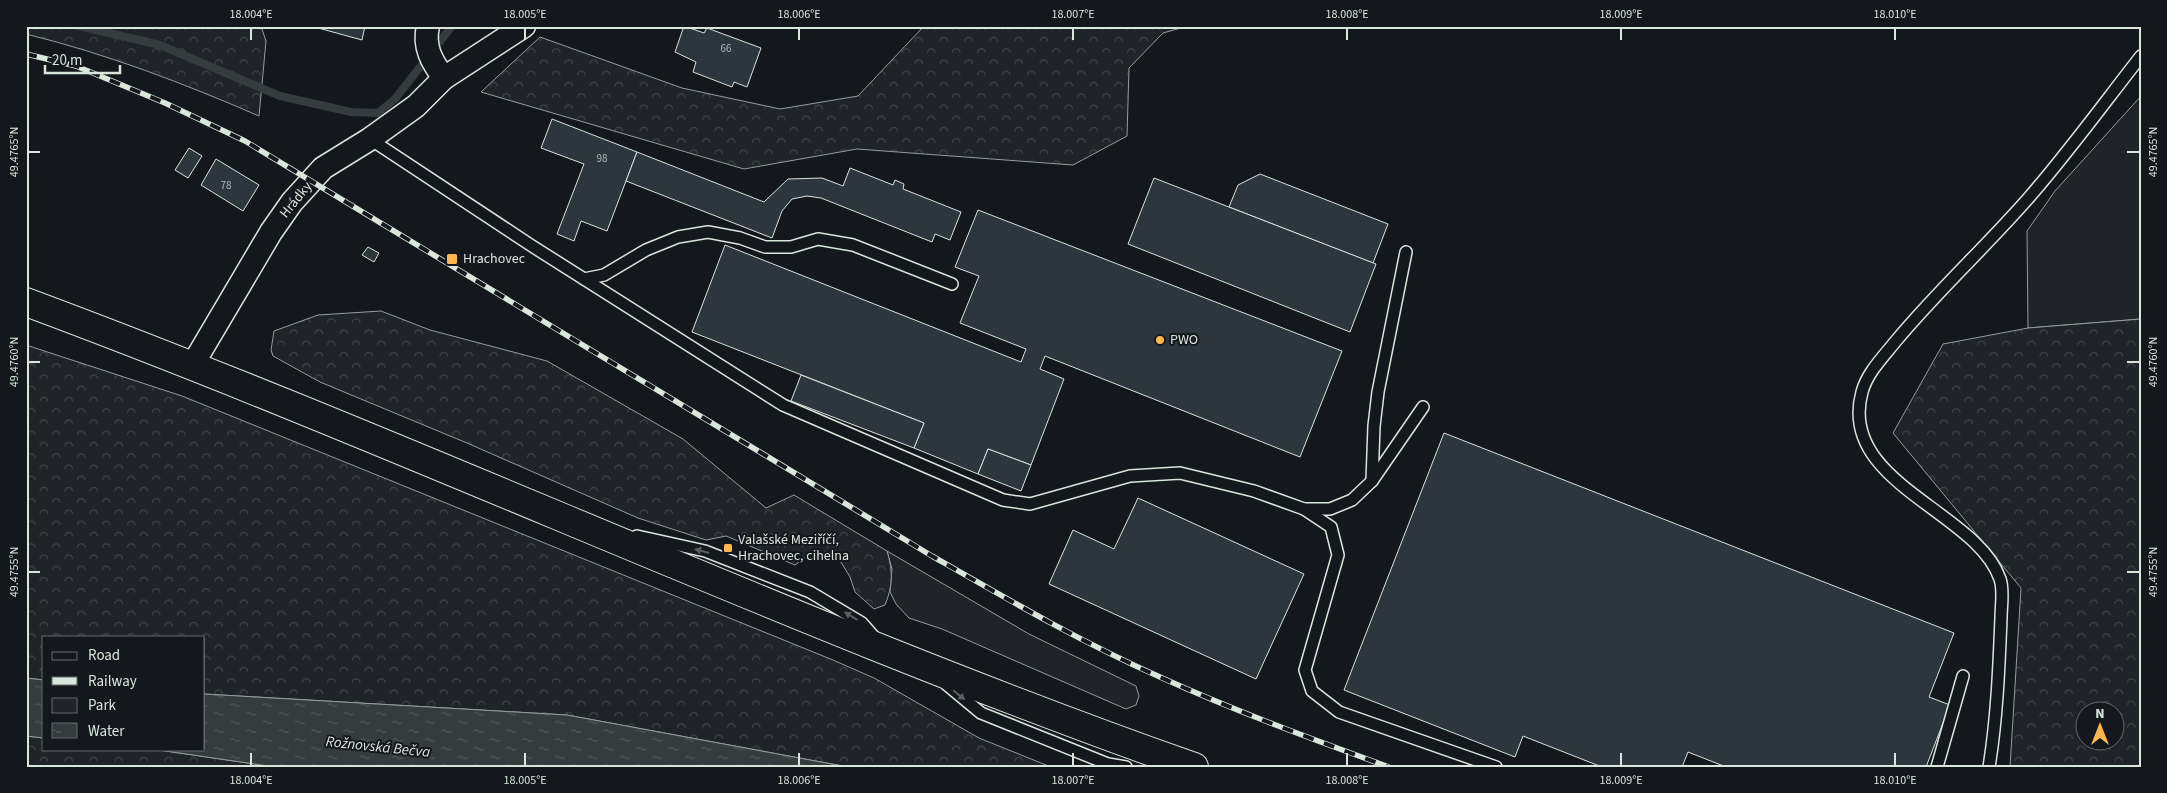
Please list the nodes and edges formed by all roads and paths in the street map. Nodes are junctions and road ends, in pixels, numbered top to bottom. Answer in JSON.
{"nodes":[{"id":1,"x":524,"y":26,"type":"edge"},
{"id":2,"x":433,"y":53,"type":"edge"},
{"id":3,"x":2141,"y":56,"type":"edge"},
{"id":4,"x":370,"y":139,"type":"junction"},
{"id":5,"x":1406,"y":252,"type":"dead end"},
{"id":6,"x":584,"y":279,"type":"junction"},
{"id":7,"x":952,"y":284,"type":"dead end"},
{"id":8,"x":26,"y":302,"type":"edge"},
{"id":9,"x":193,"y":364,"type":"junction"},
{"id":10,"x":1423,"y":407,"type":"dead end"},
{"id":11,"x":1372,"y":481,"type":"junction"},
{"id":12,"x":1304,"y":509,"type":"junction"},
{"id":13,"x":921,"y":665,"type":"junction"},
{"id":14,"x":1963,"y":676,"type":"dead end"},
{"id":15,"x":1126,"y":767,"type":"edge"},
{"id":16,"x":1194,"y":767,"type":"edge"},
{"id":17,"x":1496,"y":767,"type":"edge"},
{"id":18,"x":1937,"y":767,"type":"edge"},
{"id":19,"x":1989,"y":767,"type":"edge"}],
"edges":[{"from":1,"to":2,"type":"street","name":"Hrádky"},
{"from":2,"to":4,"type":"street","name":"Hrádky"},
{"from":3,"to":19,"type":"lane"},
{"from":4,"to":6,"type":"lane"},
{"from":4,"to":9,"type":"street","name":"Hrádky"},
{"from":5,"to":11,"type":"lane"},
{"from":6,"to":7,"type":"lane"},
{"from":6,"to":12,"type":"lane"},
{"from":8,"to":9,"type":"main road"},
{"from":9,"to":13,"type":"main road"},
{"from":10,"to":11,"type":"lane"},
{"from":11,"to":12,"type":"lane"},
{"from":12,"to":17,"type":"lane"},
{"from":13,"to":15,"type":"lane","one_way":true},
{"from":13,"to":16,"type":"main road"},
{"from":14,"to":18,"type":"lane"}]}
